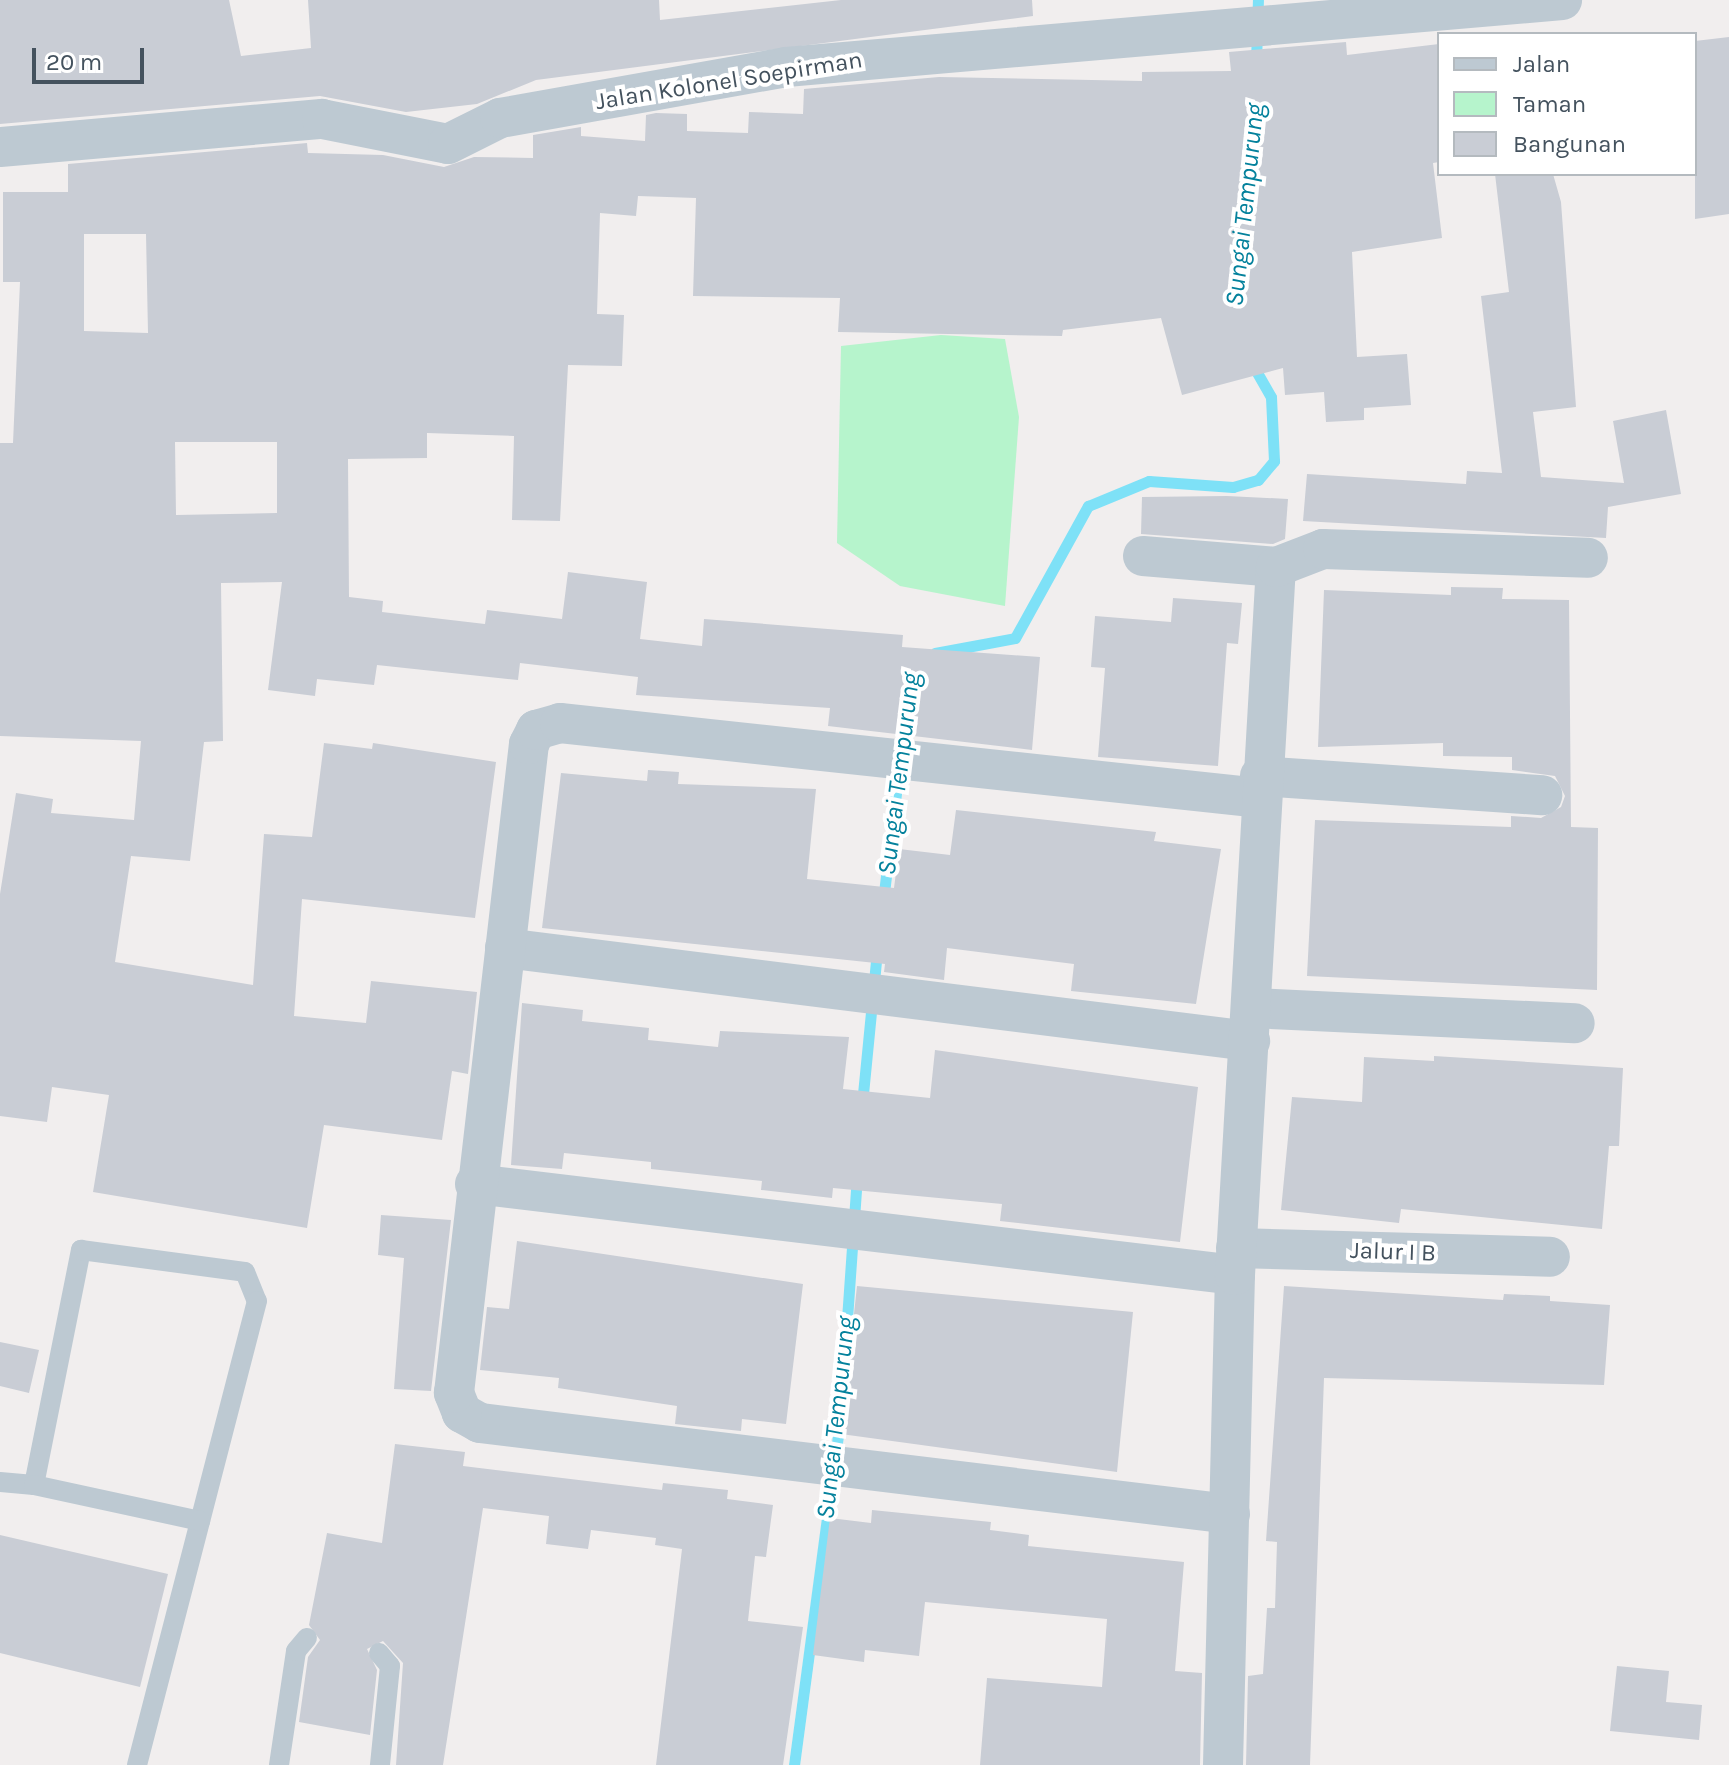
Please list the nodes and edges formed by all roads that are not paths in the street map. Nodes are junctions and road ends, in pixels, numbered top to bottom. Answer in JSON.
{"nodes":[{"id":1,"x":1562,"y":0,"type":"edge"},
{"id":2,"x":0,"y":147,"type":"edge"},
{"id":3,"x":1143,"y":556,"type":"dead end"},
{"id":4,"x":1588,"y":558,"type":"dead end"},
{"id":5,"x":1276,"y":567,"type":"junction"},
{"id":6,"x":1259,"y":787,"type":"junction"},
{"id":7,"x":1542,"y":795,"type":"dead end"},
{"id":8,"x":505,"y":948,"type":"junction"},
{"id":9,"x":1575,"y":1023,"type":"dead end"},
{"id":10,"x":1250,"y":1024,"type":"junction"},
{"id":11,"x":475,"y":1184,"type":"junction"},
{"id":12,"x":1550,"y":1257,"type":"dead end"},
{"id":13,"x":1235,"y":1262,"type":"junction"},
{"id":14,"x":0,"y":1482,"type":"edge"},
{"id":15,"x":34,"y":1485,"type":"junction"},
{"id":16,"x":1230,"y":1514,"type":"junction"},
{"id":17,"x":200,"y":1521,"type":"junction"},
{"id":18,"x":307,"y":1638,"type":"dead end"},
{"id":19,"x":379,"y":1653,"type":"dead end"},
{"id":20,"x":137,"y":1765,"type":"edge"},
{"id":21,"x":279,"y":1765,"type":"edge"},
{"id":22,"x":380,"y":1765,"type":"edge"},
{"id":23,"x":1223,"y":1765,"type":"edge"}],
"edges":[{"from":1,"to":2,"type":"street","name":"Jalan Kolonel Soepirman"},
{"from":3,"to":5,"type":"street"},
{"from":4,"to":5,"type":"street"},
{"from":5,"to":6,"type":"street"},
{"from":6,"to":7,"type":"street"},
{"from":6,"to":8,"type":"street"},
{"from":6,"to":10,"type":"street"},
{"from":8,"to":10,"type":"street"},
{"from":8,"to":11,"type":"street"},
{"from":9,"to":10,"type":"street"},
{"from":10,"to":13,"type":"street"},
{"from":11,"to":13,"type":"street","name":"Jalur I B"},
{"from":11,"to":16,"type":"street"},
{"from":12,"to":13,"type":"street","name":"Jalur I B"},
{"from":13,"to":16,"type":"street"},
{"from":14,"to":15,"type":"lane"},
{"from":15,"to":17,"type":"lane"},
{"from":15,"to":17,"type":"lane"},
{"from":16,"to":23,"type":"street"},
{"from":17,"to":20,"type":"lane"},
{"from":18,"to":21,"type":"lane"},
{"from":19,"to":22,"type":"lane"}]}
